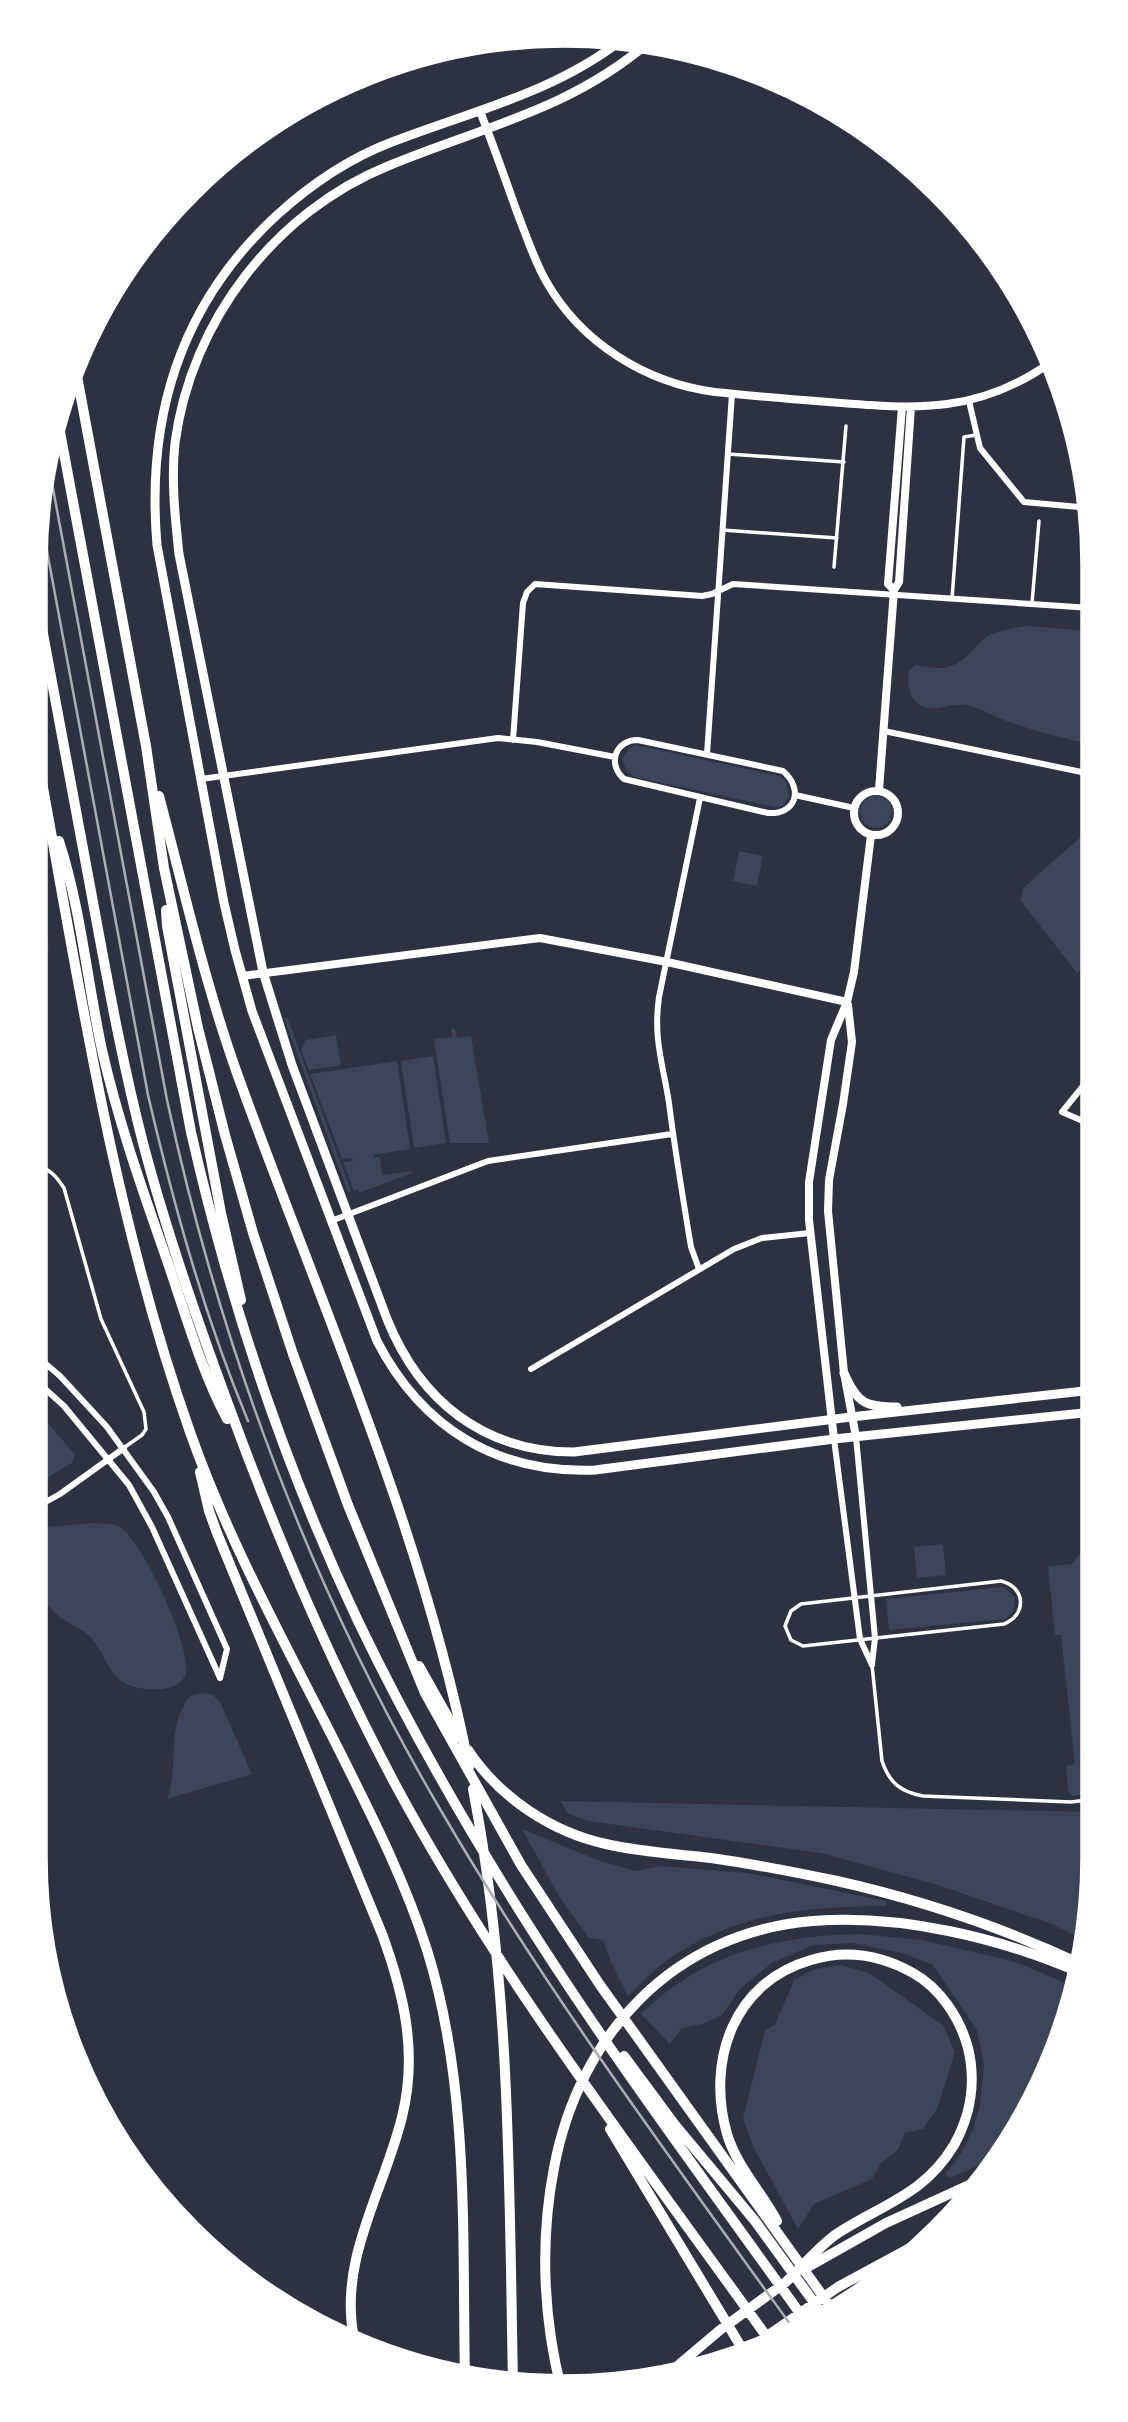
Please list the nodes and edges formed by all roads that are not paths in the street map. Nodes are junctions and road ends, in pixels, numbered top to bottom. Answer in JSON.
{"nodes":[{"id":1,"x":609,"y":48,"type":"edge"},
{"id":2,"x":638,"y":51,"type":"edge"},
{"id":3,"x":480,"y":111,"type":"junction"},
{"id":4,"x":487,"y":129,"type":"junction"},
{"id":5,"x":1043,"y":366,"type":"edge"},
{"id":6,"x":78,"y":383,"type":"edge"},
{"id":7,"x":732,"y":394,"type":"junction"},
{"id":8,"x":969,"y":401,"type":"junction"},
{"id":9,"x":906,"y":407,"type":"junction"},
{"id":10,"x":846,"y":426,"type":"dead end"},
{"id":11,"x":976,"y":435,"type":"junction"},
{"id":12,"x":61,"y":438,"type":"edge"},
{"id":13,"x":728,"y":454,"type":"junction"},
{"id":14,"x":844,"y":462,"type":"junction"},
{"id":15,"x":1079,"y":507,"type":"edge"},
{"id":16,"x":1039,"y":521,"type":"dead end"},
{"id":17,"x":722,"y":530,"type":"junction"},
{"id":18,"x":837,"y":538,"type":"junction"},
{"id":19,"x":834,"y":567,"type":"dead end"},
{"id":20,"x":894,"y":592,"type":"junction"},
{"id":21,"x":718,"y":594,"type":"junction"},
{"id":22,"x":952,"y":599,"type":"junction"},
{"id":23,"x":1032,"y":605,"type":"junction"},
{"id":24,"x":1082,"y":608,"type":"edge"},
{"id":25,"x":46,"y":650,"type":"edge"},
{"id":26,"x":884,"y":730,"type":"junction"},
{"id":27,"x":513,"y":740,"type":"junction"},
{"id":28,"x":146,"y":746,"type":"junction"},
{"id":29,"x":707,"y":754,"type":"junction"},
{"id":30,"x":615,"y":757,"type":"junction"},
{"id":31,"x":1082,"y":772,"type":"edge"},
{"id":32,"x":224,"y":775,"type":"junction"},
{"id":33,"x":201,"y":779,"type":"junction"},
{"id":34,"x":879,"y":790,"type":"junction"},
{"id":35,"x":795,"y":795,"type":"junction"},
{"id":36,"x":700,"y":798,"type":"junction"},
{"id":37,"x":46,"y":799,"type":"joint"},
{"id":38,"x":854,"y":808,"type":"junction"},
{"id":39,"x":871,"y":835,"type":"junction"},
{"id":40,"x":164,"y":868,"type":"junction"},
{"id":41,"x":667,"y":962,"type":"junction"},
{"id":42,"x":263,"y":972,"type":"junction"},
{"id":43,"x":242,"y":976,"type":"junction"},
{"id":44,"x":848,"y":1002,"type":"junction"},
{"id":45,"x":1082,"y":1087,"type":"edge"},
{"id":46,"x":1082,"y":1121,"type":"edge"},
{"id":47,"x":672,"y":1134,"type":"junction"},
{"id":48,"x":46,"y":1169,"type":"edge"},
{"id":49,"x":348,"y":1215,"type":"junction"},
{"id":50,"x":331,"y":1222,"type":"junction"},
{"id":51,"x":810,"y":1233,"type":"junction"},
{"id":52,"x":699,"y":1269,"type":"junction"},
{"id":53,"x":251,"y":1351,"type":"junction"},
{"id":54,"x":46,"y":1365,"type":"edge"},
{"id":55,"x":531,"y":1368,"type":"dead end"},
{"id":56,"x":844,"y":1373,"type":"junction"},
{"id":57,"x":46,"y":1390,"type":"edge"},
{"id":58,"x":1082,"y":1391,"type":"edge"},
{"id":59,"x":933,"y":1407,"type":"junction"},
{"id":60,"x":1082,"y":1413,"type":"edge"},
{"id":61,"x":851,"y":1417,"type":"junction"},
{"id":62,"x":831,"y":1420,"type":"junction"},
{"id":63,"x":191,"y":1435,"type":"junction"},
{"id":64,"x":856,"y":1437,"type":"junction"},
{"id":65,"x":834,"y":1440,"type":"junction"},
{"id":66,"x":124,"y":1448,"type":"junction"},
{"id":67,"x":246,"y":1455,"type":"junction"},
{"id":68,"x":109,"y":1459,"type":"junction"},
{"id":69,"x":46,"y":1502,"type":"edge"},
{"id":70,"x":871,"y":1596,"type":"junction"},
{"id":71,"x":855,"y":1598,"type":"junction"},
{"id":72,"x":875,"y":1638,"type":"junction"},
{"id":73,"x":404,"y":1639,"type":"junction"},
{"id":74,"x":860,"y":1639,"type":"junction"},
{"id":75,"x":872,"y":1665,"type":"junction"},
{"id":76,"x":1082,"y":1801,"type":"edge"},
{"id":77,"x":1073,"y":1961,"type":"edge"},
{"id":78,"x":1071,"y":1969,"type":"edge"},
{"id":79,"x":584,"y":2008,"type":"junction"},
{"id":80,"x":573,"y":2066,"type":"junction"},
{"id":81,"x":965,"y":2187,"type":"edge"},
{"id":82,"x":899,"y":2254,"type":"edge"},
{"id":83,"x":796,"y":2258,"type":"junction"},
{"id":84,"x":879,"y":2270,"type":"edge"},
{"id":85,"x":857,"y":2276,"type":"junction"},
{"id":86,"x":788,"y":2280,"type":"junction"},
{"id":87,"x":828,"y":2304,"type":"edge"},
{"id":88,"x":819,"y":2309,"type":"edge"},
{"id":89,"x":802,"y":2318,"type":"edge"},
{"id":90,"x":353,"y":2331,"type":"edge"},
{"id":91,"x":769,"y":2334,"type":"edge"},
{"id":92,"x":766,"y":2335,"type":"edge"},
{"id":93,"x":740,"y":2345,"type":"edge"},
{"id":94,"x":680,"y":2363,"type":"edge"},
{"id":95,"x":465,"y":2367,"type":"edge"},
{"id":96,"x":513,"y":2373,"type":"edge"},
{"id":97,"x":558,"y":2376,"type":"edge"}],
"edges":[{"from":1,"to":3,"type":"main road"},
{"from":2,"to":4,"type":"main road"},
{"from":3,"to":4,"type":"street"},
{"from":3,"to":33,"type":"main road"},
{"from":4,"to":7,"type":"street"},
{"from":4,"to":32,"type":"main road"},
{"from":5,"to":8,"type":"street"},
{"from":6,"to":28,"type":"highway"},
{"from":7,"to":9,"type":"street"},
{"from":7,"to":13,"type":"street"},
{"from":8,"to":9,"type":"street"},
{"from":8,"to":11,"type":"street"},
{"from":9,"to":20,"type":"street"},
{"from":10,"to":14,"type":"lane"},
{"from":11,"to":15,"type":"street"},
{"from":11,"to":22,"type":"lane"},
{"from":12,"to":53,"type":"highway"},
{"from":13,"to":14,"type":"lane"},
{"from":13,"to":17,"type":"street"},
{"from":14,"to":18,"type":"lane"},
{"from":16,"to":23,"type":"lane"},
{"from":17,"to":18,"type":"lane"},
{"from":17,"to":21,"type":"street"},
{"from":18,"to":19,"type":"lane"},
{"from":20,"to":21,"type":"street"},
{"from":20,"to":22,"type":"street"},
{"from":20,"to":26,"type":"street"},
{"from":21,"to":27,"type":"street"},
{"from":21,"to":29,"type":"street"},
{"from":22,"to":23,"type":"street"},
{"from":23,"to":24,"type":"street"},
{"from":25,"to":67,"type":"highway"},
{"from":26,"to":31,"type":"street"},
{"from":26,"to":34,"type":"street"},
{"from":27,"to":30,"type":"street"},
{"from":27,"to":32,"type":"street"},
{"from":28,"to":40,"type":"highway"},
{"from":28,"to":96,"type":"highway"},
{"from":29,"to":30,"type":"street"},
{"from":29,"to":35,"type":"street"},
{"from":30,"to":36,"type":"street"},
{"from":32,"to":33,"type":"street"},
{"from":32,"to":42,"type":"main road"},
{"from":33,"to":43,"type":"main road"},
{"from":34,"to":38,"type":"street"},
{"from":34,"to":39,"type":"street"},
{"from":35,"to":36,"type":"street"},
{"from":35,"to":38,"type":"street"},
{"from":36,"to":41,"type":"street"},
{"from":37,"to":63,"type":"highway"},
{"from":37,"to":67,"type":"highway"},
{"from":38,"to":39,"type":"street"},
{"from":39,"to":44,"type":"street"},
{"from":40,"to":53,"type":"highway"},
{"from":40,"to":73,"type":"highway"},
{"from":41,"to":42,"type":"street"},
{"from":41,"to":44,"type":"street"},
{"from":41,"to":47,"type":"street"},
{"from":42,"to":43,"type":"street"},
{"from":42,"to":49,"type":"main road"},
{"from":43,"to":50,"type":"main road"},
{"from":44,"to":51,"type":"street"},
{"from":44,"to":56,"type":"street"},
{"from":45,"to":46,"type":"street"},
{"from":47,"to":49,"type":"street"},
{"from":47,"to":52,"type":"street"},
{"from":48,"to":66,"type":"lane"},
{"from":49,"to":50,"type":"street"},
{"from":49,"to":62,"type":"main road"},
{"from":50,"to":65,"type":"main road"},
{"from":51,"to":52,"type":"street"},
{"from":51,"to":62,"type":"street"},
{"from":52,"to":55,"type":"street"},
{"from":53,"to":79,"type":"highway"},
{"from":54,"to":66,"type":"street"},
{"from":56,"to":59,"type":"main road"},
{"from":56,"to":61,"type":"street"},
{"from":57,"to":68,"type":"street"},
{"from":58,"to":59,"type":"main road"},
{"from":59,"to":61,"type":"main road"},
{"from":60,"to":64,"type":"main road"},
{"from":61,"to":62,"type":"main road"},
{"from":61,"to":64,"type":"street"},
{"from":62,"to":65,"type":"street"},
{"from":63,"to":90,"type":"highway"},
{"from":63,"to":95,"type":"highway"},
{"from":64,"to":65,"type":"main road"},
{"from":64,"to":70,"type":"street"},
{"from":65,"to":71,"type":"street"},
{"from":66,"to":68,"type":"street"},
{"from":66,"to":68,"type":"street"},
{"from":67,"to":80,"type":"highway"},
{"from":68,"to":69,"type":"street"},
{"from":70,"to":71,"type":"lane"},
{"from":70,"to":72,"type":"street"},
{"from":70,"to":72,"type":"lane"},
{"from":71,"to":74,"type":"street"},
{"from":71,"to":74,"type":"lane"},
{"from":72,"to":74,"type":"lane"},
{"from":72,"to":75,"type":"street"},
{"from":73,"to":77,"type":"highway"},
{"from":73,"to":83,"type":"highway"},
{"from":74,"to":75,"type":"street"},
{"from":75,"to":76,"type":"lane"},
{"from":78,"to":97,"type":"highway"},
{"from":79,"to":88,"type":"highway"},
{"from":79,"to":89,"type":"highway"},
{"from":80,"to":92,"type":"highway"},
{"from":80,"to":93,"type":"highway"},
{"from":81,"to":86,"type":"highway"},
{"from":82,"to":85,"type":"highway"},
{"from":83,"to":86,"type":"highway"},
{"from":83,"to":87,"type":"highway"},
{"from":84,"to":85,"type":"highway"},
{"from":85,"to":91,"type":"highway"},
{"from":86,"to":94,"type":"highway"}]}
